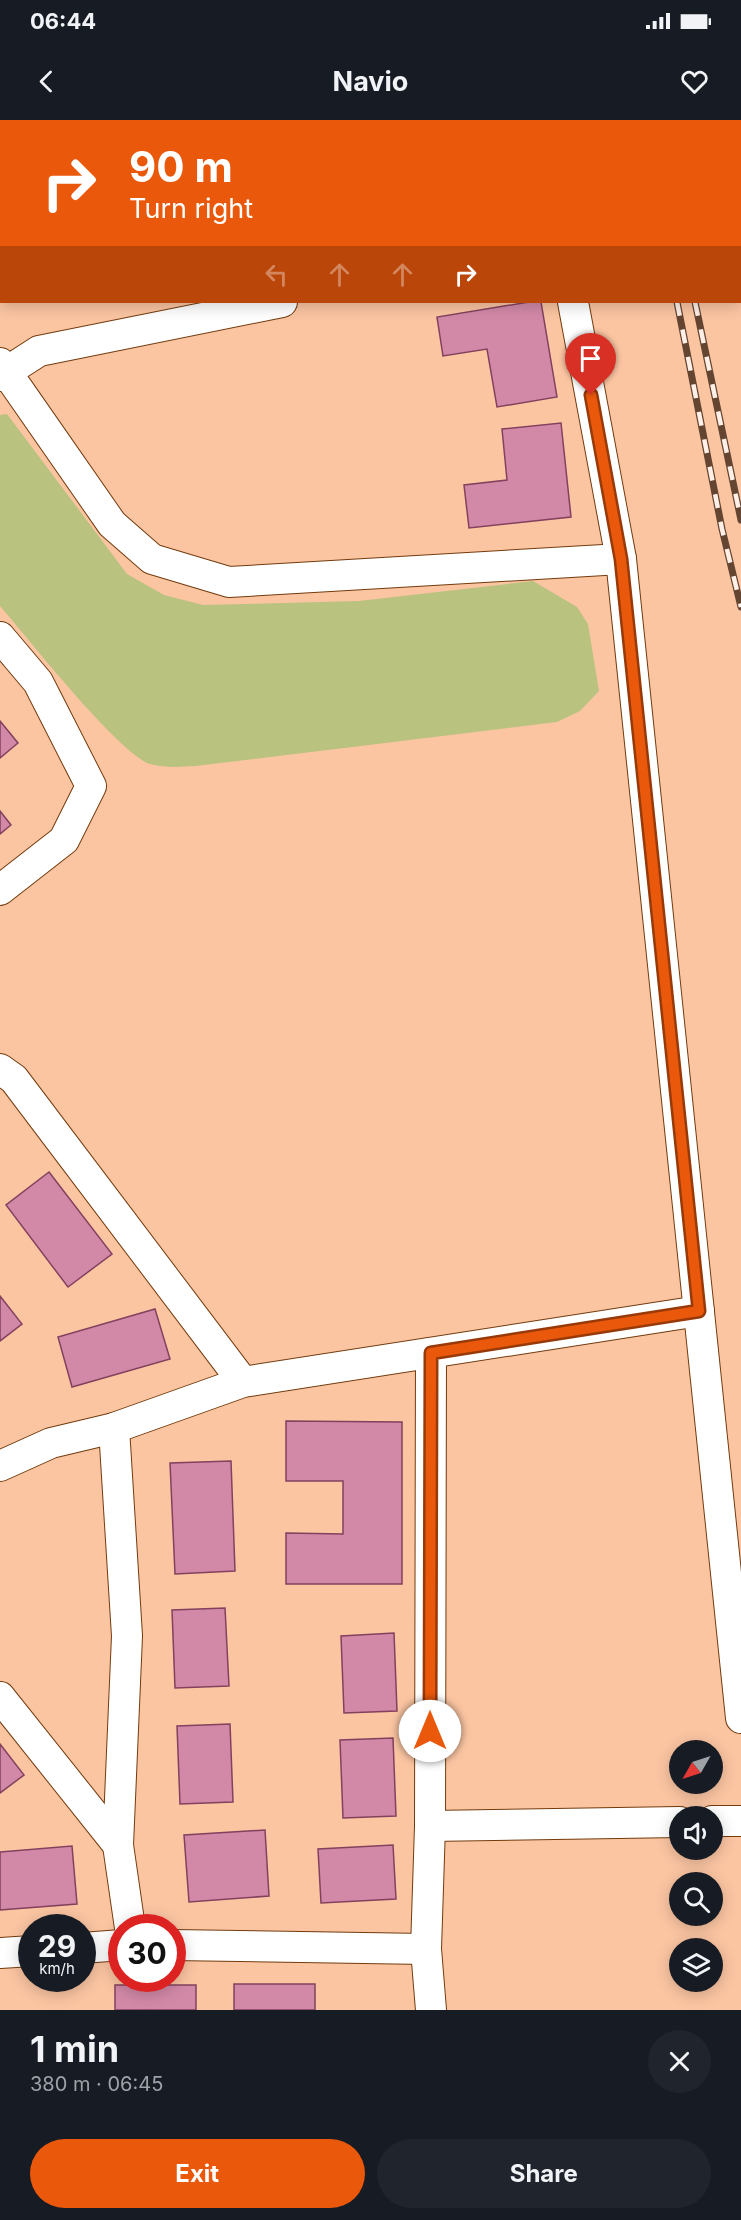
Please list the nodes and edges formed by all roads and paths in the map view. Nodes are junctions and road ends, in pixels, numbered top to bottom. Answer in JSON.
{"nodes":[{"id":1,"x":271,"y":303,"type":"edge"},
{"id":2,"x":573,"y":303,"type":"edge"},
{"id":3,"x":195,"y":310,"type":"edge"},
{"id":4,"x":2,"y":370,"type":"edge"},
{"id":5,"x":621,"y":559,"type":"junction"},
{"id":6,"x":0,"y":637,"type":"edge"},
{"id":7,"x":0,"y":890,"type":"edge"},
{"id":8,"x":0,"y":1070,"type":"edge"},
{"id":9,"x":699,"y":1311,"type":"junction"},
{"id":10,"x":431,"y":1353,"type":"junction"},
{"id":11,"x":243,"y":1382,"type":"junction"},
{"id":12,"x":114,"y":1428,"type":"junction"},
{"id":13,"x":1,"y":1464,"type":"edge"},
{"id":14,"x":0,"y":1697,"type":"edge"},
{"id":15,"x":741,"y":1718,"type":"edge"},
{"id":16,"x":723,"y":1821,"type":"edge"},
{"id":17,"x":741,"y":1821,"type":"edge"},
{"id":18,"x":669,"y":1822,"type":"edge"},
{"id":19,"x":430,"y":1826,"type":"junction"},
{"id":20,"x":118,"y":1845,"type":"junction"},
{"id":21,"x":128,"y":1914,"type":"edge"},
{"id":22,"x":186,"y":1945,"type":"edge"},
{"id":23,"x":426,"y":1949,"type":"junction"},
{"id":24,"x":18,"y":1952,"type":"edge"},
{"id":25,"x":0,"y":1953,"type":"edge"},
{"id":26,"x":431,"y":2010,"type":"edge"}],
"edges":[{"from":1,"to":3,"type":"street"},
{"from":2,"to":5,"type":"street"},
{"from":3,"to":4,"type":"street"},
{"from":4,"to":5,"type":"street"},
{"from":5,"to":9,"type":"street"},
{"from":6,"to":7,"type":"street"},
{"from":8,"to":11,"type":"street"},
{"from":9,"to":10,"type":"street"},
{"from":9,"to":15,"type":"street"},
{"from":10,"to":11,"type":"street"},
{"from":10,"to":19,"type":"street"},
{"from":11,"to":12,"type":"street"},
{"from":12,"to":13,"type":"street"},
{"from":12,"to":20,"type":"street"},
{"from":14,"to":20,"type":"street"},
{"from":16,"to":17,"type":"street"},
{"from":18,"to":19,"type":"street"},
{"from":19,"to":23,"type":"street"},
{"from":20,"to":21,"type":"street"},
{"from":22,"to":23,"type":"street"},
{"from":23,"to":26,"type":"street"},
{"from":24,"to":25,"type":"street"}]}
